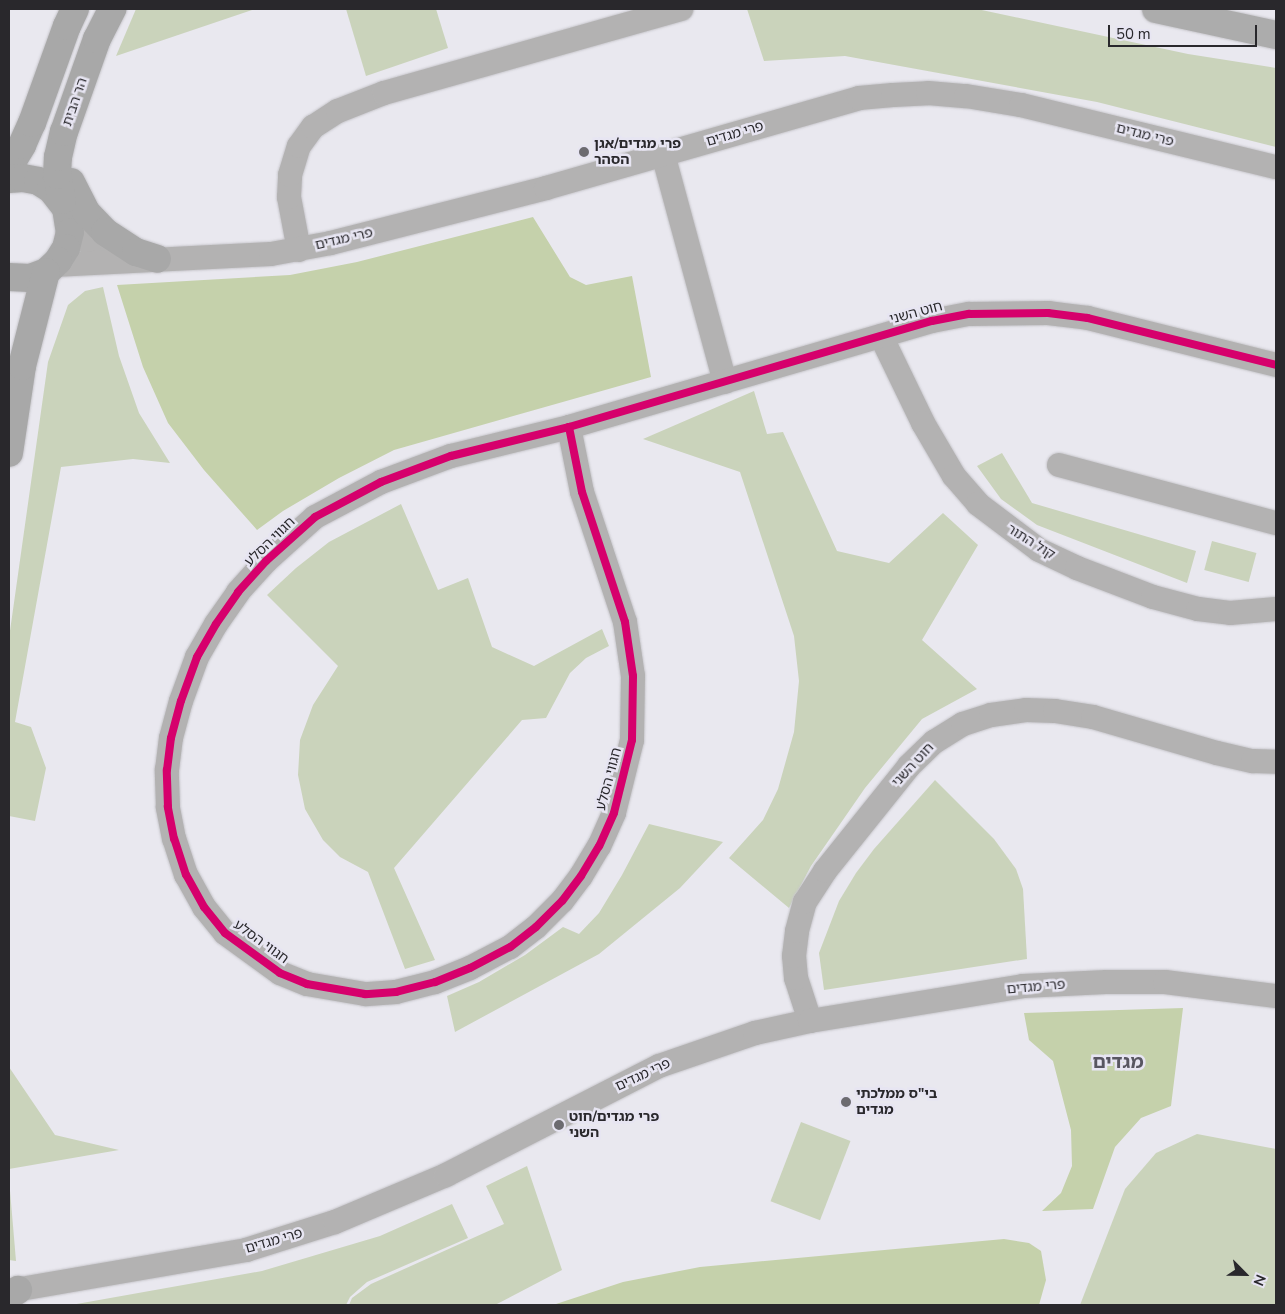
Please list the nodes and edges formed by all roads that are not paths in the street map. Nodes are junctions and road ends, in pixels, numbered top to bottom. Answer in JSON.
{"nodes":[{"id":1,"x":75,"y":9,"type":"edge"},
{"id":2,"x":112,"y":9,"type":"edge"},
{"id":3,"x":681,"y":9,"type":"edge"},
{"id":4,"x":1156,"y":9,"type":"edge"},
{"id":5,"x":1276,"y":36,"type":"edge"},
{"id":6,"x":64,"y":132,"type":"junction"},
{"id":7,"x":663,"y":154,"type":"junction"},
{"id":8,"x":9,"y":167,"type":"edge"},
{"id":9,"x":1276,"y":167,"type":"edge"},
{"id":10,"x":9,"y":179,"type":"edge"},
{"id":11,"x":65,"y":208,"type":"junction"},
{"id":12,"x":298,"y":250,"type":"junction"},
{"id":13,"x":146,"y":259,"type":"junction"},
{"id":14,"x":50,"y":268,"type":"junction"},
{"id":15,"x":9,"y":277,"type":"edge"},
{"id":16,"x":881,"y":336,"type":"junction"},
{"id":17,"x":1276,"y":365,"type":"edge"},
{"id":18,"x":720,"y":383,"type":"junction"},
{"id":19,"x":569,"y":428,"type":"junction"},
{"id":20,"x":9,"y":453,"type":"edge"},
{"id":21,"x":1058,"y":465,"type":"dead end"},
{"id":22,"x":1276,"y":523,"type":"edge"},
{"id":23,"x":1276,"y":609,"type":"edge"},
{"id":24,"x":1276,"y":762,"type":"edge"},
{"id":25,"x":1276,"y":996,"type":"edge"},
{"id":26,"x":810,"y":1020,"type":"junction"},
{"id":27,"x":16,"y":1290,"type":"edge"}],
"edges":[{"from":1,"to":8,"type":"main road"},
{"from":2,"to":6,"type":"main road","name":"הר הבית"},
{"from":3,"to":12,"type":"street"},
{"from":4,"to":5,"type":"main road"},
{"from":6,"to":11,"type":"main road","name":"הר הבית"},
{"from":6,"to":13,"type":"main road"},
{"from":7,"to":9,"type":"street","name":"פרי מגדים"},
{"from":7,"to":12,"type":"street","name":"פרי מגדים"},
{"from":7,"to":18,"type":"street"},
{"from":10,"to":11,"type":"main road"},
{"from":11,"to":13,"type":"street","name":"פרי מגדים"},
{"from":11,"to":14,"type":"main road","name":"הר הבית"},
{"from":12,"to":13,"type":"street","name":"פרי מגדים"},
{"from":13,"to":14,"type":"street","name":"פרי מגדים"},
{"from":14,"to":15,"type":"main road"},
{"from":14,"to":20,"type":"main road"},
{"from":16,"to":17,"type":"street","name":"חוט השני"},
{"from":16,"to":18,"type":"street","name":"חוט השני"},
{"from":16,"to":23,"type":"street","name":"קול התור"},
{"from":18,"to":19,"type":"street","name":"חוט השני"},
{"from":19,"to":19,"type":"street","name":"חגווי הסלע"},
{"from":21,"to":22,"type":"street"},
{"from":24,"to":26,"type":"street","name":"חוט השני"},
{"from":25,"to":26,"type":"street","name":"פרי מגדים"},
{"from":26,"to":27,"type":"street","name":"פרי מגדים"}]}
